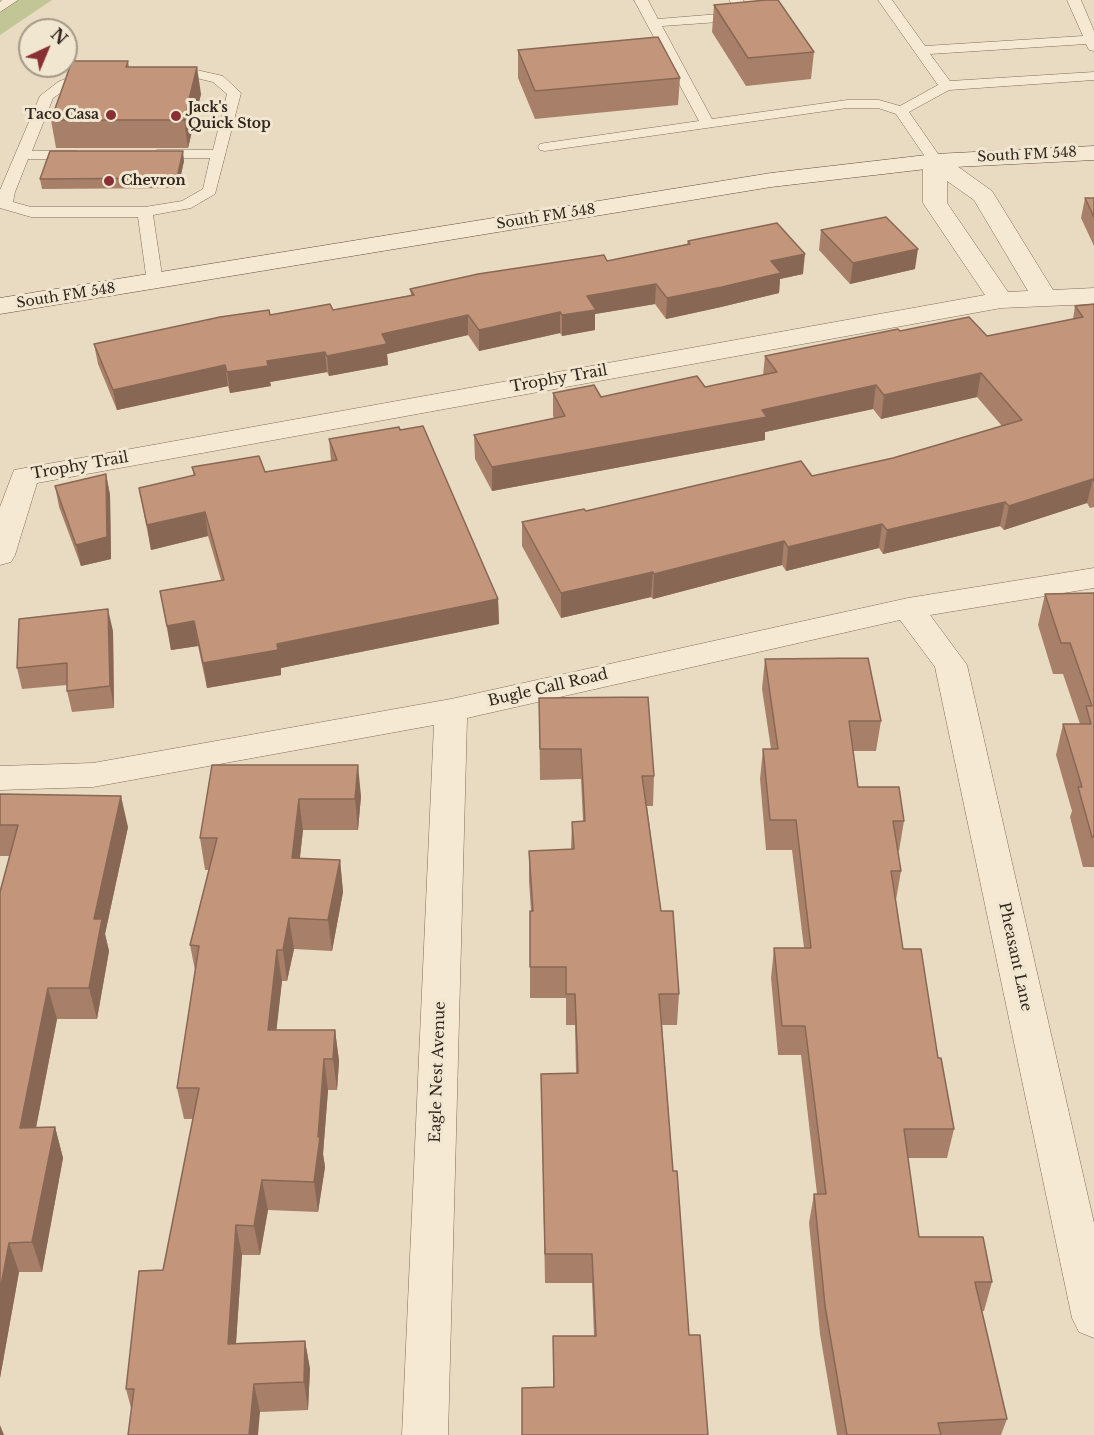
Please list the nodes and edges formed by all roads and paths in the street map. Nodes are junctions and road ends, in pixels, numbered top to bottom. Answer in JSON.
{"nodes":[{"id":1,"x":11,"y":0,"type":"edge"},
{"id":2,"x":641,"y":0,"type":"edge"},
{"id":3,"x":736,"y":0,"type":"edge"},
{"id":4,"x":885,"y":0,"type":"edge"},
{"id":5,"x":1074,"y":0,"type":"edge"},
{"id":6,"x":0,"y":8,"type":"edge"},
{"id":7,"x":653,"y":23,"type":"junction"},
{"id":8,"x":1093,"y":44,"type":"edge"},
{"id":9,"x":921,"y":50,"type":"junction"},
{"id":10,"x":159,"y":74,"type":"edge"},
{"id":11,"x":104,"y":76,"type":"edge"},
{"id":12,"x":1094,"y":76,"type":"edge"},
{"id":13,"x":946,"y":86,"type":"junction"},
{"id":14,"x":901,"y":111,"type":"junction"},
{"id":15,"x":708,"y":124,"type":"junction"},
{"id":16,"x":544,"y":147,"type":"dead end"},
{"id":17,"x":1094,"y":153,"type":"edge"},
{"id":18,"x":138,"y":154,"type":"edge"},
{"id":19,"x":219,"y":154,"type":"junction"},
{"id":20,"x":22,"y":155,"type":"junction"},
{"id":21,"x":92,"y":155,"type":"edge"},
{"id":22,"x":935,"y":161,"type":"junction"},
{"id":23,"x":146,"y":212,"type":"junction"},
{"id":24,"x":155,"y":282,"type":"junction"},
{"id":25,"x":1094,"y":296,"type":"edge"},
{"id":26,"x":1044,"y":297,"type":"junction"},
{"id":27,"x":1001,"y":300,"type":"junction"},
{"id":28,"x":0,"y":306,"type":"edge"},
{"id":29,"x":0,"y":555,"type":"edge"},
{"id":30,"x":1094,"y":578,"type":"edge"},
{"id":31,"x":908,"y":608,"type":"junction"},
{"id":32,"x":451,"y":710,"type":"junction"},
{"id":33,"x":0,"y":778,"type":"edge"},
{"id":34,"x":1094,"y":1318,"type":"edge"},
{"id":35,"x":425,"y":1435,"type":"edge"}],
"edges":[{"from":1,"to":6,"type":"lane"},
{"from":2,"to":7,"type":"lane"},
{"from":3,"to":7,"type":"lane"},
{"from":4,"to":9,"type":"lane"},
{"from":5,"to":8,"type":"lane"},
{"from":7,"to":15,"type":"lane"},
{"from":8,"to":9,"type":"lane"},
{"from":9,"to":13,"type":"lane"},
{"from":10,"to":19,"type":"lane"},
{"from":11,"to":20,"type":"lane"},
{"from":12,"to":13,"type":"lane"},
{"from":13,"to":14,"type":"lane"},
{"from":14,"to":15,"type":"lane"},
{"from":14,"to":22,"type":"lane"},
{"from":15,"to":16,"type":"lane"},
{"from":17,"to":22,"type":"street","name":"South FM 548"},
{"from":18,"to":19,"type":"lane"},
{"from":19,"to":23,"type":"lane"},
{"from":20,"to":21,"type":"lane"},
{"from":20,"to":23,"type":"lane"},
{"from":22,"to":24,"type":"street","name":"South FM 548"},
{"from":22,"to":26,"type":"street"},
{"from":22,"to":27,"type":"street"},
{"from":23,"to":24,"type":"lane"},
{"from":24,"to":28,"type":"street","name":"South FM 548"},
{"from":25,"to":26,"type":"street","name":"Trophy Trail"},
{"from":26,"to":27,"type":"street","name":"Trophy Trail"},
{"from":27,"to":29,"type":"street","name":"Trophy Trail"},
{"from":30,"to":31,"type":"street","name":"Bugle Call Road"},
{"from":31,"to":32,"type":"street","name":"Bugle Call Road"},
{"from":31,"to":34,"type":"street","name":"Pheasant Lane"},
{"from":32,"to":33,"type":"street","name":"Bugle Call Road"},
{"from":32,"to":35,"type":"street","name":"Eagle Nest Avenue"}]}
